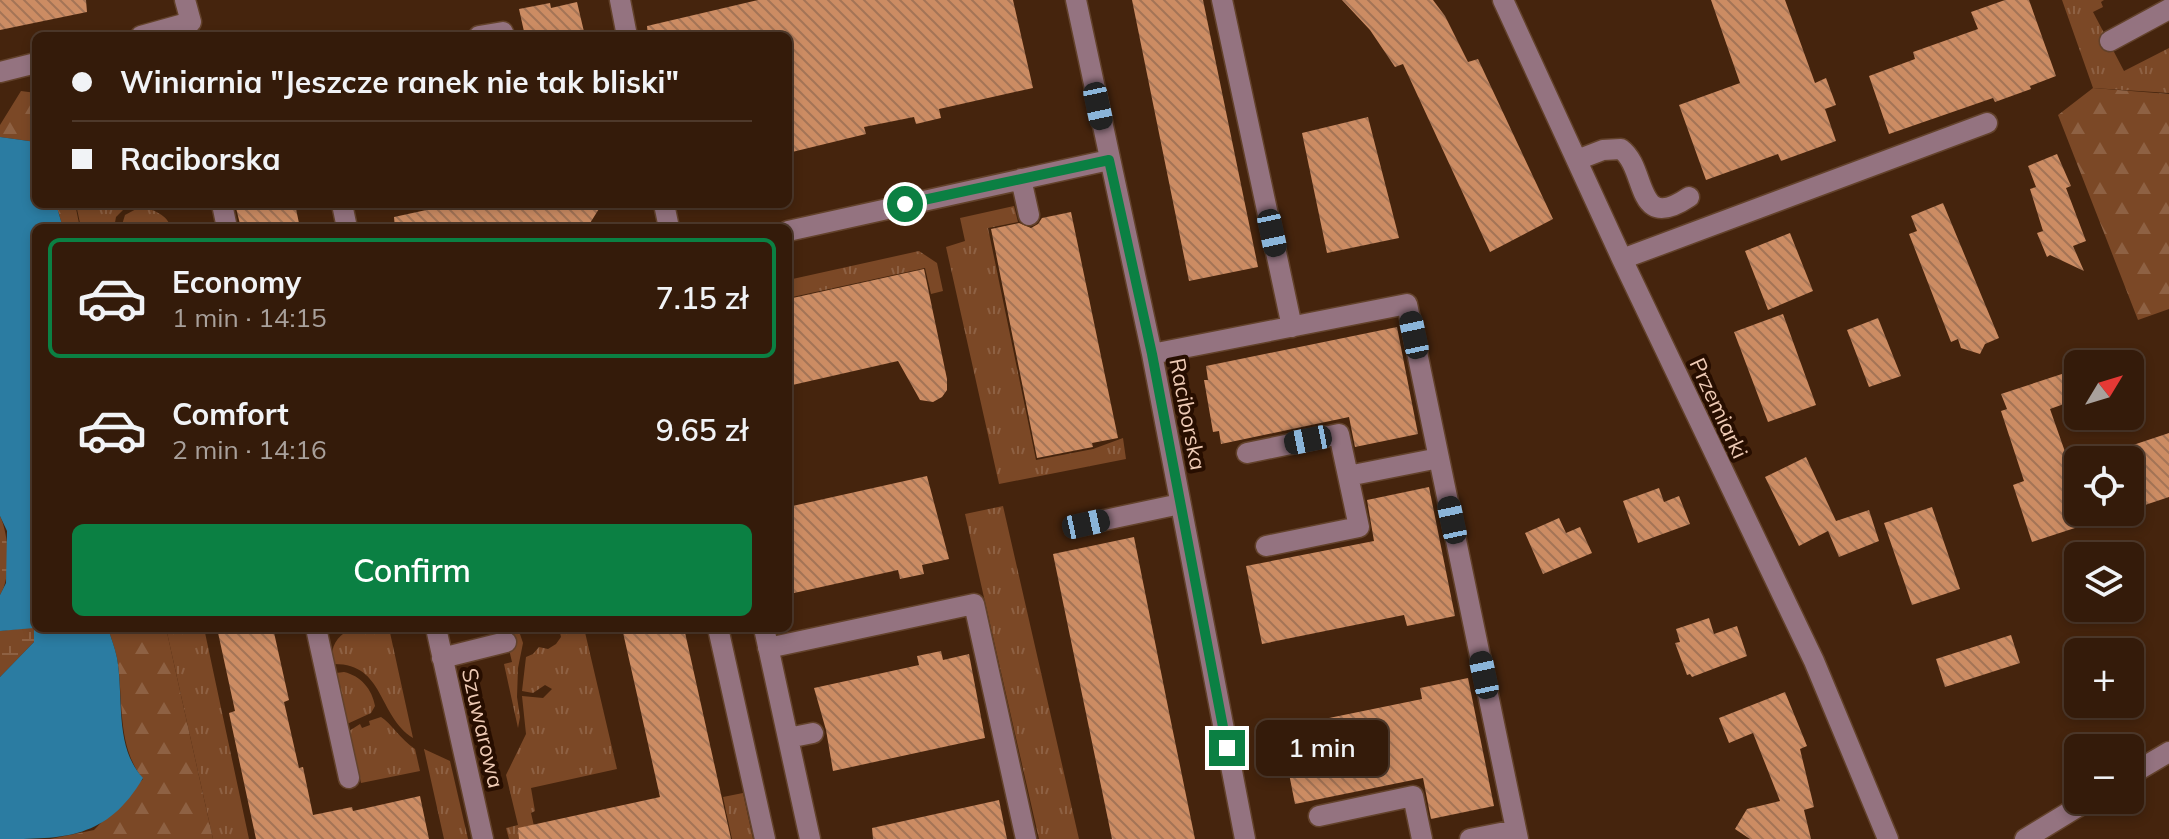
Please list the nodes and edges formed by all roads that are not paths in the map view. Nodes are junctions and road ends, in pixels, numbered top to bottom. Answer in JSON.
{"nodes":[{"id":1,"x":185,"y":0,"type":"edge"},
{"id":2,"x":620,"y":0,"type":"edge"},
{"id":3,"x":1076,"y":0,"type":"edge"},
{"id":4,"x":1222,"y":0,"type":"edge"},
{"id":5,"x":1503,"y":0,"type":"edge"},
{"id":6,"x":2169,"y":9,"type":"edge"},
{"id":7,"x":155,"y":32,"type":"edge"},
{"id":8,"x":626,"y":32,"type":"edge"},
{"id":9,"x":2110,"y":41,"type":"dead end"},
{"id":10,"x":32,"y":64,"type":"edge"},
{"id":11,"x":0,"y":72,"type":"edge"},
{"id":12,"x":1987,"y":123,"type":"dead end"},
{"id":13,"x":1109,"y":160,"type":"junction"},
{"id":14,"x":1577,"y":160,"type":"junction"},
{"id":15,"x":1021,"y":179,"type":"junction"},
{"id":16,"x":1689,"y":197,"type":"dead end"},
{"id":17,"x":1029,"y":215,"type":"dead end"},
{"id":18,"x":792,"y":230,"type":"edge"},
{"id":19,"x":1622,"y":259,"type":"junction"},
{"id":20,"x":1292,"y":327,"type":"junction"},
{"id":21,"x":1152,"y":354,"type":"junction"},
{"id":22,"x":1247,"y":453,"type":"dead end"},
{"id":23,"x":1439,"y":458,"type":"junction"},
{"id":24,"x":1348,"y":476,"type":"junction"},
{"id":25,"x":1180,"y":504,"type":"junction"},
{"id":26,"x":1086,"y":524,"type":"dead end"},
{"id":27,"x":1266,"y":546,"type":"dead end"},
{"id":28,"x":317,"y":632,"type":"edge"},
{"id":29,"x":437,"y":632,"type":"edge"},
{"id":30,"x":719,"y":632,"type":"edge"},
{"id":31,"x":766,"y":638,"type":"edge"},
{"id":32,"x":506,"y":642,"type":"dead end"},
{"id":33,"x":442,"y":658,"type":"junction"},
{"id":34,"x":813,"y":733,"type":"dead end"},
{"id":35,"x":788,"y":738,"type":"junction"},
{"id":36,"x":2169,"y":752,"type":"edge"},
{"id":37,"x":2144,"y":767,"type":"edge"},
{"id":38,"x":349,"y":778,"type":"dead end"},
{"id":39,"x":2066,"y":814,"type":"edge"},
{"id":40,"x":1319,"y":816,"type":"dead end"},
{"id":41,"x":1517,"y":834,"type":"edge"},
{"id":42,"x":483,"y":839,"type":"edge"},
{"id":43,"x":765,"y":839,"type":"edge"},
{"id":44,"x":810,"y":839,"type":"edge"},
{"id":45,"x":1026,"y":839,"type":"edge"},
{"id":46,"x":1245,"y":839,"type":"edge"},
{"id":47,"x":1422,"y":839,"type":"edge"},
{"id":48,"x":1470,"y":839,"type":"edge"},
{"id":49,"x":1888,"y":839,"type":"edge"},
{"id":50,"x":2025,"y":839,"type":"edge"}],
"edges":[{"from":1,"to":7,"type":"street"},
{"from":2,"to":8,"type":"street"},
{"from":3,"to":13,"type":"street","name":"Raciborska"},
{"from":4,"to":20,"type":"street"},
{"from":5,"to":14,"type":"street","name":"Przemiarki"},
{"from":6,"to":9,"type":"street"},
{"from":10,"to":11,"type":"street"},
{"from":12,"to":19,"type":"street"},
{"from":13,"to":15,"type":"street"},
{"from":13,"to":21,"type":"street","name":"Raciborska"},
{"from":14,"to":16,"type":"street"},
{"from":14,"to":19,"type":"street","name":"Przemiarki"},
{"from":15,"to":17,"type":"street"},
{"from":15,"to":18,"type":"street"},
{"from":19,"to":49,"type":"street","name":"Przemiarki"},
{"from":20,"to":21,"type":"street"},
{"from":20,"to":23,"type":"street"},
{"from":21,"to":25,"type":"street","name":"Raciborska"},
{"from":22,"to":24,"type":"street"},
{"from":23,"to":24,"type":"street"},
{"from":23,"to":41,"type":"street"},
{"from":24,"to":27,"type":"street"},
{"from":25,"to":26,"type":"street"},
{"from":25,"to":46,"type":"street","name":"Raciborska"},
{"from":28,"to":38,"type":"street"},
{"from":29,"to":33,"type":"street","name":"Szuwarowa"},
{"from":30,"to":43,"type":"street"},
{"from":31,"to":35,"type":"street"},
{"from":31,"to":45,"type":"street"},
{"from":32,"to":33,"type":"street"},
{"from":33,"to":42,"type":"street","name":"Szuwarowa"},
{"from":34,"to":35,"type":"street"},
{"from":35,"to":44,"type":"street"},
{"from":36,"to":37,"type":"street"},
{"from":39,"to":50,"type":"street"},
{"from":40,"to":47,"type":"street"},
{"from":41,"to":48,"type":"street"}]}
